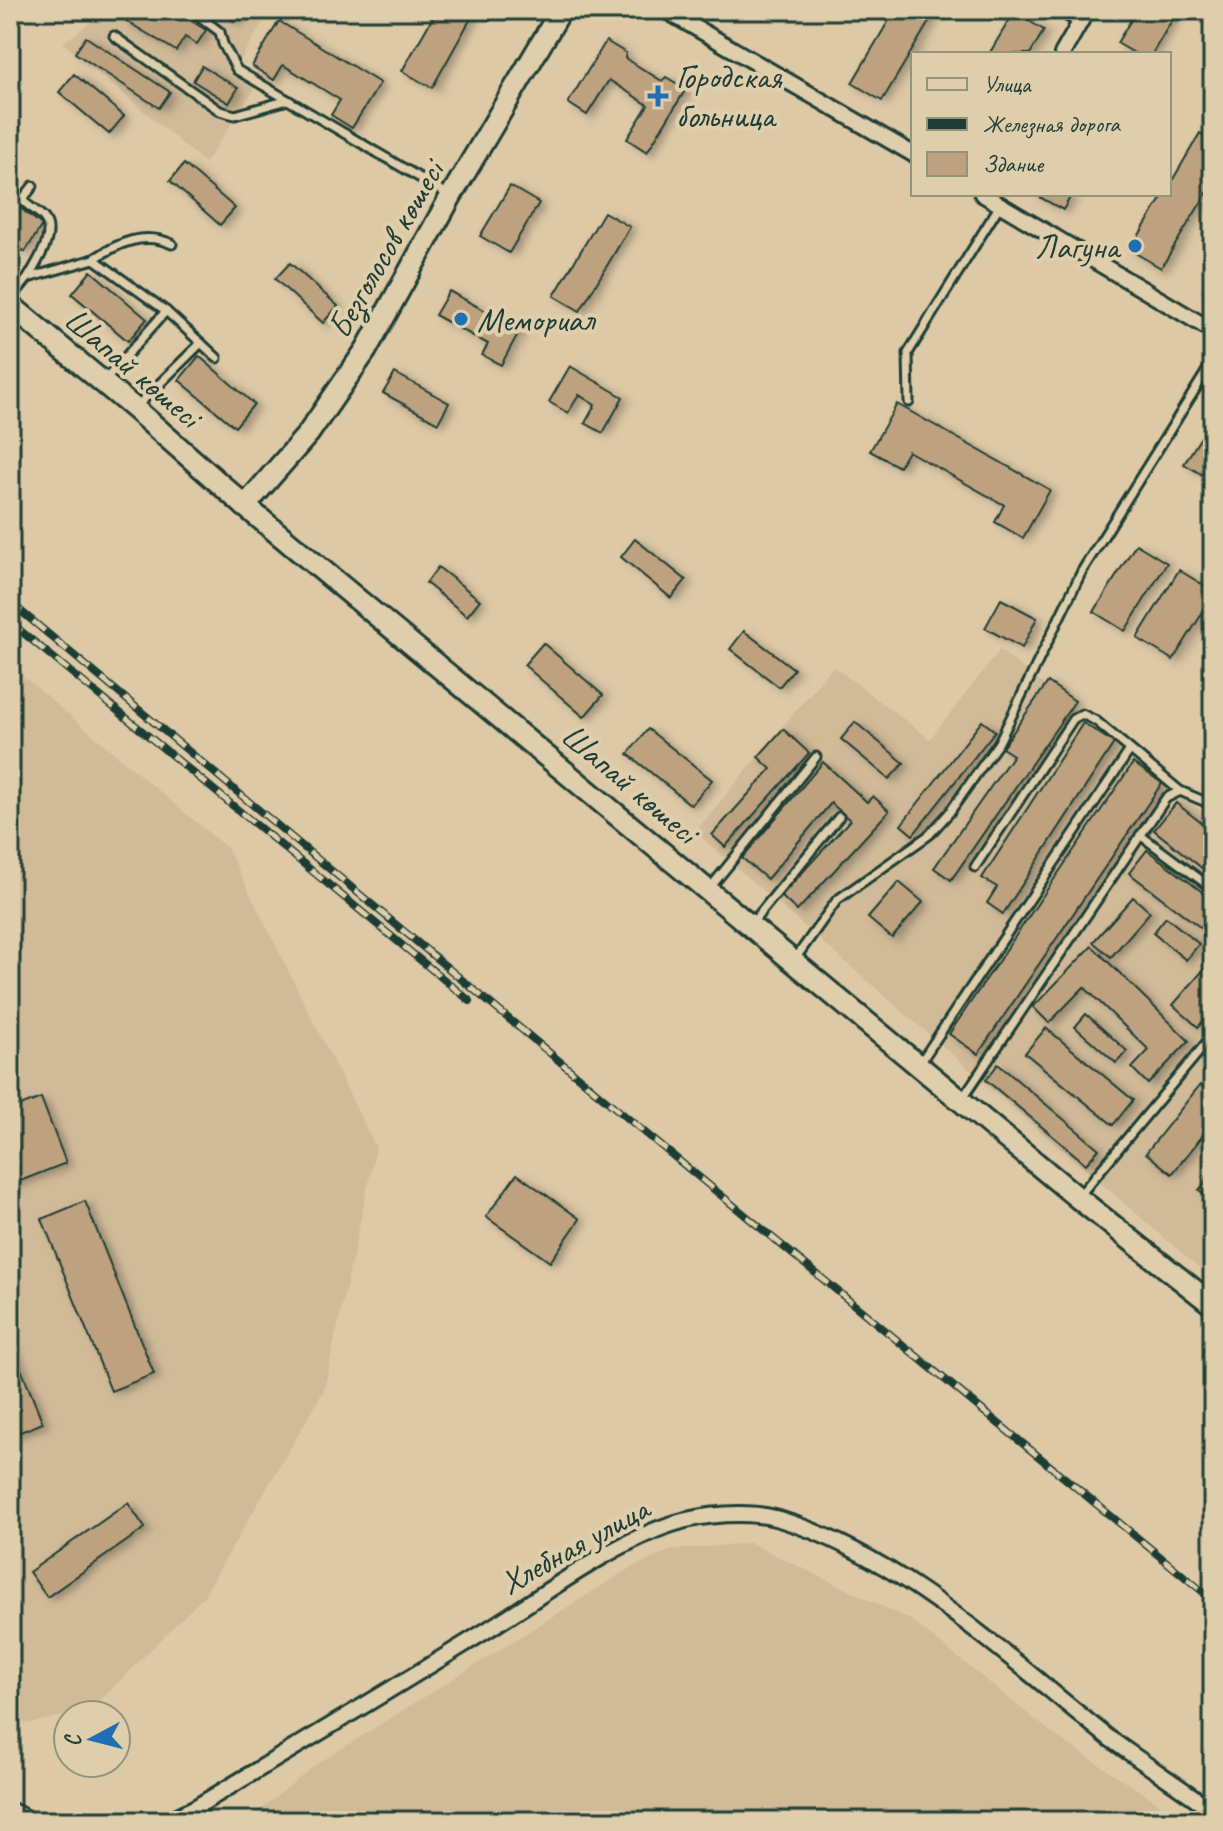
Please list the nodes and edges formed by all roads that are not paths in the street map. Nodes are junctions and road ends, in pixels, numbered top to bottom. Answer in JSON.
{"nodes":[{"id":1,"x":191,"y":10,"type":"edge"},
{"id":2,"x":561,"y":10,"type":"edge"},
{"id":3,"x":665,"y":10,"type":"edge"},
{"id":4,"x":1056,"y":10,"type":"edge"},
{"id":5,"x":1087,"y":10,"type":"edge"},
{"id":6,"x":1080,"y":24,"type":"junction"},
{"id":7,"x":114,"y":36,"type":"dead end"},
{"id":8,"x":1063,"y":52,"type":"edge"},
{"id":9,"x":288,"y":100,"type":"junction"},
{"id":10,"x":911,"y":153,"type":"edge"},
{"id":11,"x":33,"y":186,"type":"dead end"},
{"id":12,"x":451,"y":196,"type":"junction"},
{"id":13,"x":985,"y":196,"type":"edge"},
{"id":14,"x":1000,"y":205,"type":"junction"},
{"id":15,"x":172,"y":244,"type":"dead end"},
{"id":16,"x":94,"y":259,"type":"junction"},
{"id":17,"x":28,"y":278,"type":"junction"},
{"id":18,"x":10,"y":303,"type":"edge"},
{"id":19,"x":166,"y":311,"type":"junction"},
{"id":20,"x":1213,"y":331,"type":"edge"},
{"id":21,"x":201,"y":343,"type":"junction"},
{"id":22,"x":217,"y":358,"type":"dead end"},
{"id":23,"x":1213,"y":361,"type":"edge"},
{"id":24,"x":103,"y":382,"type":"junction"},
{"id":25,"x":909,"y":402,"type":"dead end"},
{"id":26,"x":135,"y":409,"type":"junction"},
{"id":27,"x":245,"y":506,"type":"junction"},
{"id":28,"x":1130,"y":750,"type":"junction"},
{"id":29,"x":816,"y":757,"type":"dead end"},
{"id":30,"x":1180,"y":791,"type":"junction"},
{"id":31,"x":1213,"y":805,"type":"edge"},
{"id":32,"x":839,"y":817,"type":"dead end"},
{"id":33,"x":1140,"y":835,"type":"junction"},
{"id":34,"x":975,"y":867,"type":"dead end"},
{"id":35,"x":1213,"y":889,"type":"edge"},
{"id":36,"x":708,"y":890,"type":"junction"},
{"id":37,"x":750,"y":925,"type":"junction"},
{"id":38,"x":794,"y":961,"type":"junction"},
{"id":39,"x":1213,"y":1035,"type":"edge"},
{"id":40,"x":919,"y":1064,"type":"junction"},
{"id":41,"x":961,"y":1101,"type":"junction"},
{"id":42,"x":1078,"y":1198,"type":"junction"},
{"id":43,"x":1213,"y":1305,"type":"edge"},
{"id":44,"x":10,"y":1810,"type":"edge"},
{"id":45,"x":1213,"y":1811,"type":"edge"},
{"id":46,"x":31,"y":1821,"type":"edge"},
{"id":47,"x":167,"y":1821,"type":"edge"}],
"edges":[{"from":1,"to":9,"type":"lane"},
{"from":2,"to":12,"type":"street","name":"Безголосов көшесі"},
{"from":3,"to":10,"type":"street"},
{"from":4,"to":6,"type":"lane"},
{"from":5,"to":6,"type":"street"},
{"from":6,"to":8,"type":"street"},
{"from":7,"to":9,"type":"lane"},
{"from":9,"to":12,"type":"lane"},
{"from":11,"to":17,"type":"lane"},
{"from":12,"to":27,"type":"street","name":"Безголосов көшесі"},
{"from":13,"to":14,"type":"street"},
{"from":14,"to":20,"type":"street"},
{"from":14,"to":25,"type":"lane"},
{"from":15,"to":16,"type":"lane"},
{"from":16,"to":17,"type":"lane"},
{"from":16,"to":19,"type":"lane"},
{"from":17,"to":18,"type":"lane"},
{"from":18,"to":24,"type":"street","name":"Шапай көшесі"},
{"from":19,"to":21,"type":"lane"},
{"from":19,"to":24,"type":"lane"},
{"from":21,"to":22,"type":"lane"},
{"from":21,"to":26,"type":"lane"},
{"from":23,"to":38,"type":"lane"},
{"from":24,"to":26,"type":"street","name":"Шапай көшесі"},
{"from":26,"to":27,"type":"street","name":"Шапай көшесі"},
{"from":27,"to":36,"type":"street","name":"Шапай көшесі"},
{"from":28,"to":30,"type":"lane"},
{"from":28,"to":34,"type":"lane"},
{"from":28,"to":40,"type":"lane"},
{"from":29,"to":36,"type":"lane"},
{"from":30,"to":31,"type":"lane"},
{"from":30,"to":33,"type":"lane"},
{"from":32,"to":37,"type":"lane"},
{"from":33,"to":35,"type":"lane"},
{"from":33,"to":41,"type":"lane"},
{"from":36,"to":37,"type":"street","name":"Шапай көшесі"},
{"from":37,"to":38,"type":"street","name":"Шапай көшесі"},
{"from":38,"to":40,"type":"street","name":"Шапай көшесі"},
{"from":39,"to":42,"type":"lane"},
{"from":40,"to":41,"type":"street","name":"Шапай көшесі"},
{"from":41,"to":42,"type":"street","name":"Шапай көшесі"},
{"from":42,"to":43,"type":"street","name":"Шапай көшесі"},
{"from":44,"to":46,"type":"street"},
{"from":45,"to":47,"type":"street","name":"Хлебная улица"}]}
